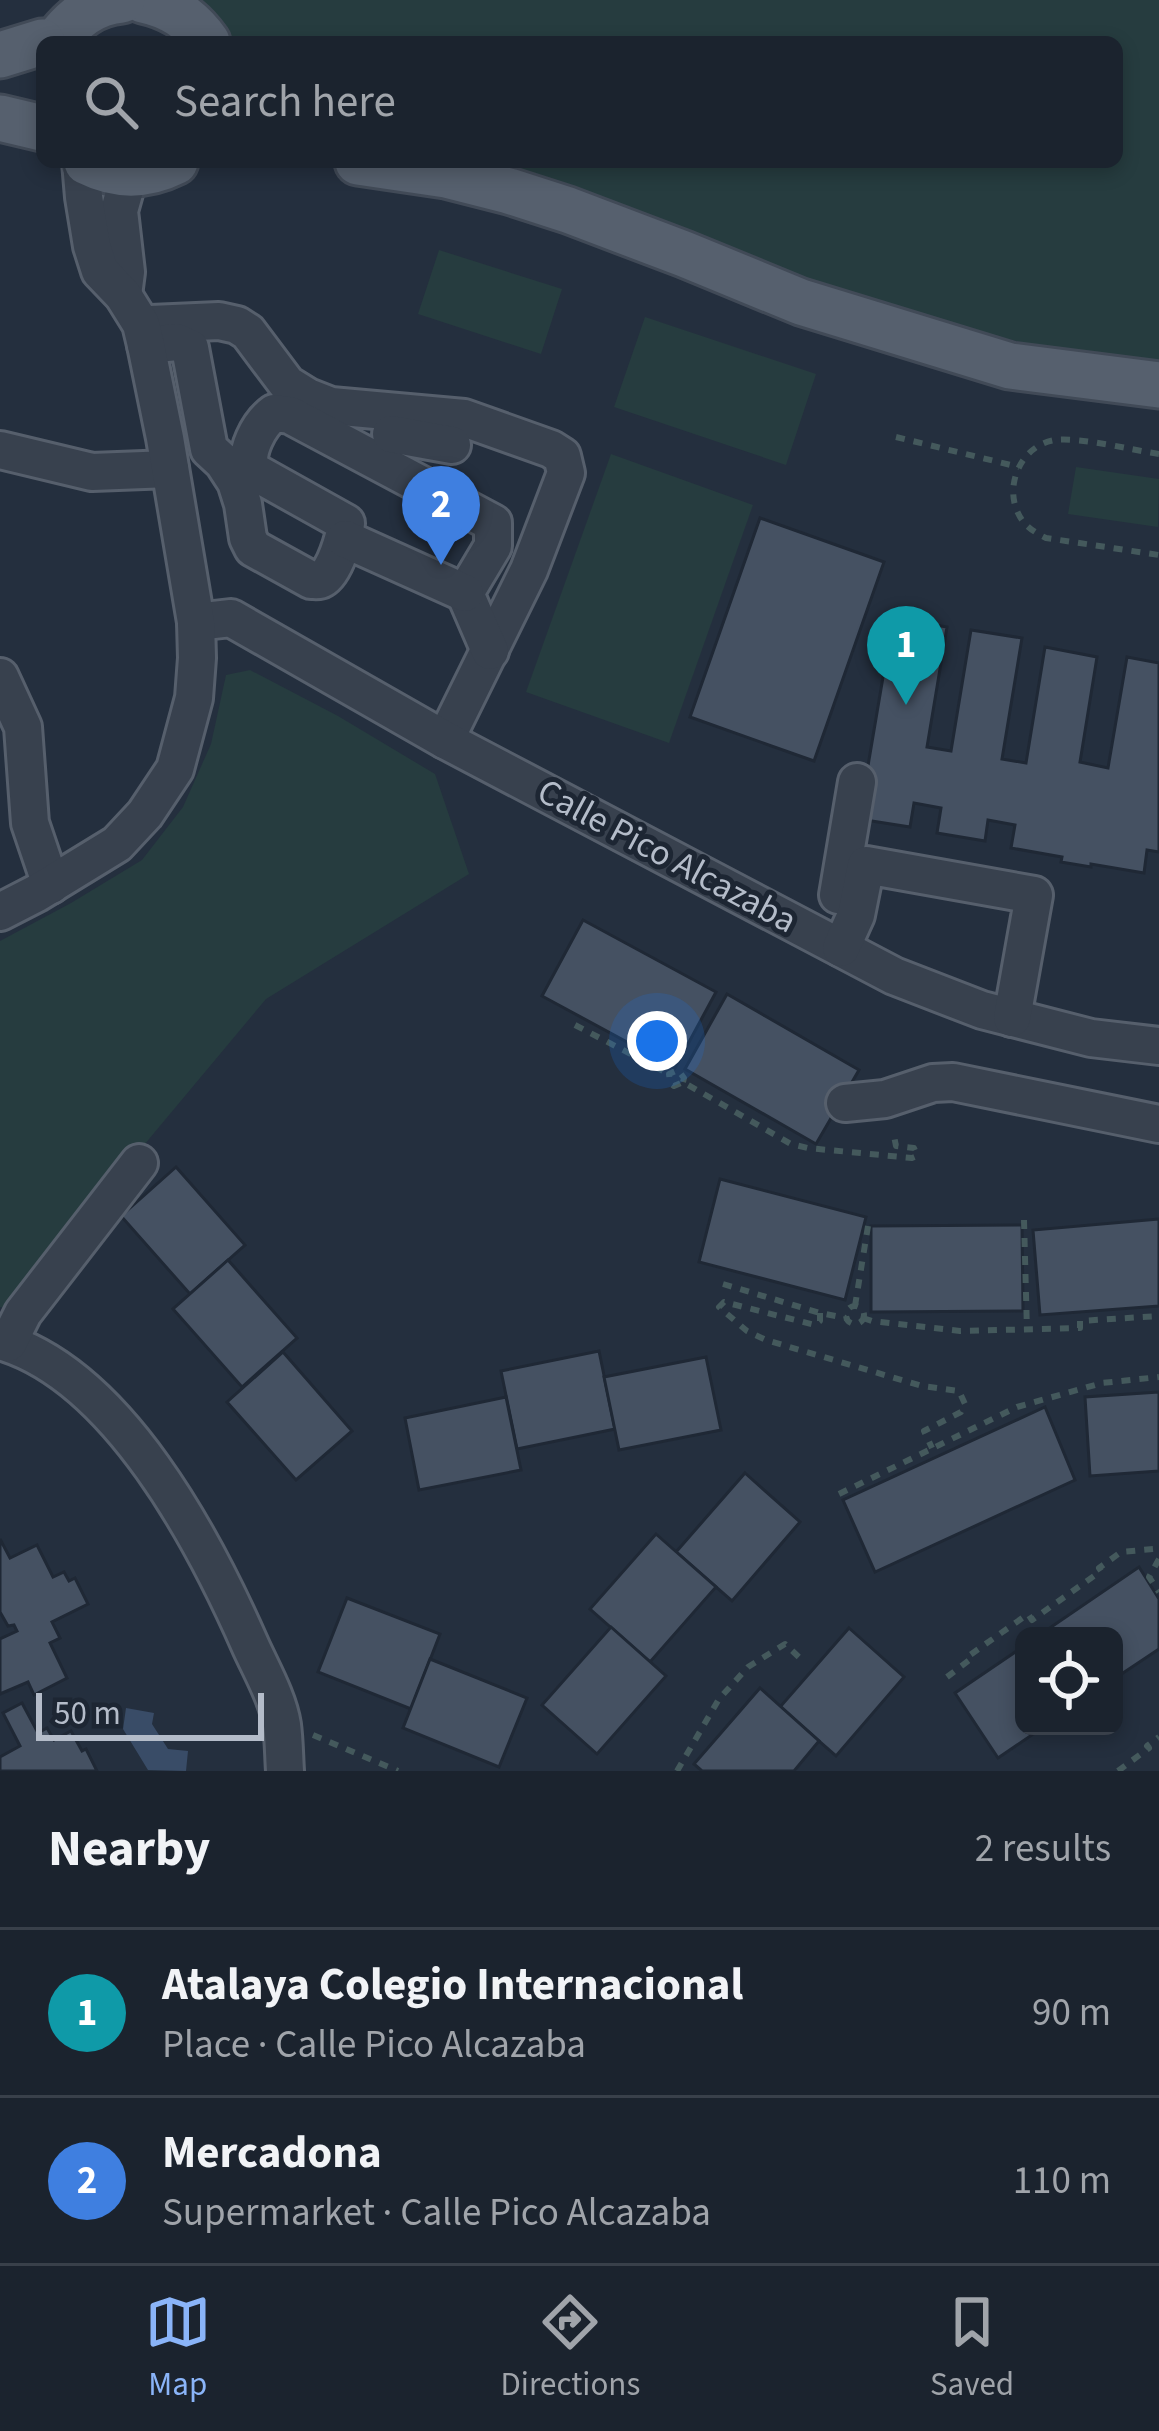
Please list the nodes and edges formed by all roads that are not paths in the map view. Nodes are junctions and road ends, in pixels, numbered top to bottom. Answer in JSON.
{"nodes":[{"id":1,"x":111,"y":0,"type":"edge"},
{"id":2,"x":122,"y":0,"type":"edge"},
{"id":3,"x":143,"y":0,"type":"edge"},
{"id":4,"x":56,"y":36,"type":"edge"},
{"id":5,"x":201,"y":36,"type":"edge"},
{"id":6,"x":36,"y":45,"type":"edge"},
{"id":7,"x":0,"y":55,"type":"edge"},
{"id":8,"x":0,"y":118,"type":"edge"},
{"id":9,"x":36,"y":127,"type":"edge"},
{"id":10,"x":98,"y":168,"type":"edge"},
{"id":11,"x":100,"y":168,"type":"edge"},
{"id":12,"x":122,"y":168,"type":"edge"},
{"id":13,"x":163,"y":168,"type":"edge"},
{"id":14,"x":430,"y":169,"type":"edge"},
{"id":15,"x":137,"y":321,"type":"junction"},
{"id":16,"x":1159,"y":385,"type":"edge"},
{"id":17,"x":343,"y":430,"type":"dead end"},
{"id":18,"x":452,"y":446,"type":"junction"},
{"id":19,"x":0,"y":449,"type":"edge"},
{"id":20,"x":170,"y":469,"type":"junction"},
{"id":21,"x":252,"y":490,"type":"junction"},
{"id":22,"x":345,"y":538,"type":"junction"},
{"id":23,"x":183,"y":547,"type":"junction"},
{"id":24,"x":253,"y":548,"type":"junction"},
{"id":25,"x":465,"y":593,"type":"junction"},
{"id":26,"x":196,"y":622,"type":"junction"},
{"id":27,"x":490,"y":651,"type":"junction"},
{"id":28,"x":0,"y":677,"type":"edge"},
{"id":29,"x":445,"y":740,"type":"junction"},
{"id":30,"x":857,"y":782,"type":"dead end"},
{"id":31,"x":51,"y":885,"type":"junction"},
{"id":32,"x":0,"y":912,"type":"edge"},
{"id":33,"x":831,"y":943,"type":"junction"},
{"id":34,"x":1012,"y":1018,"type":"junction"},
{"id":35,"x":1159,"y":1046,"type":"edge"},
{"id":36,"x":845,"y":1103,"type":"dead end"},
{"id":37,"x":1159,"y":1124,"type":"edge"},
{"id":38,"x":140,"y":1163,"type":"dead end"},
{"id":39,"x":4,"y":1342,"type":"edge"},
{"id":40,"x":285,"y":1771,"type":"edge"}],
"edges":[{"from":1,"to":2,"type":"main road"},
{"from":1,"to":4,"type":"main road"},
{"from":3,"to":5,"type":"main road"},
{"from":6,"to":7,"type":"main road"},
{"from":8,"to":9,"type":"main road"},
{"from":10,"to":15,"type":"street"},
{"from":11,"to":15,"type":"street"},
{"from":12,"to":13,"type":"main road"},
{"from":14,"to":16,"type":"main road"},
{"from":15,"to":18,"type":"street"},
{"from":15,"to":20,"type":"street"},
{"from":15,"to":21,"type":"street"},
{"from":17,"to":18,"type":"street"},
{"from":18,"to":27,"type":"street"},
{"from":19,"to":20,"type":"street"},
{"from":20,"to":23,"type":"street"},
{"from":21,"to":22,"type":"street"},
{"from":21,"to":24,"type":"street"},
{"from":21,"to":25,"type":"street"},
{"from":22,"to":24,"type":"street"},
{"from":22,"to":25,"type":"street"},
{"from":23,"to":24,"type":"street"},
{"from":23,"to":26,"type":"street"},
{"from":25,"to":27,"type":"street"},
{"from":26,"to":29,"type":"street","name":"Calle Pico Alcazaba"},
{"from":26,"to":31,"type":"street"},
{"from":27,"to":29,"type":"street"},
{"from":28,"to":31,"type":"street"},
{"from":29,"to":33,"type":"street","name":"Calle Pico Alcazaba"},
{"from":30,"to":33,"type":"street"},
{"from":31,"to":32,"type":"street"},
{"from":33,"to":34,"type":"street","name":"Calle Pico Alcazaba"},
{"from":33,"to":34,"type":"street"},
{"from":34,"to":35,"type":"street","name":"Calle Pico Alcazaba"},
{"from":36,"to":37,"type":"street"},
{"from":38,"to":39,"type":"street"},
{"from":39,"to":40,"type":"street"}]}
